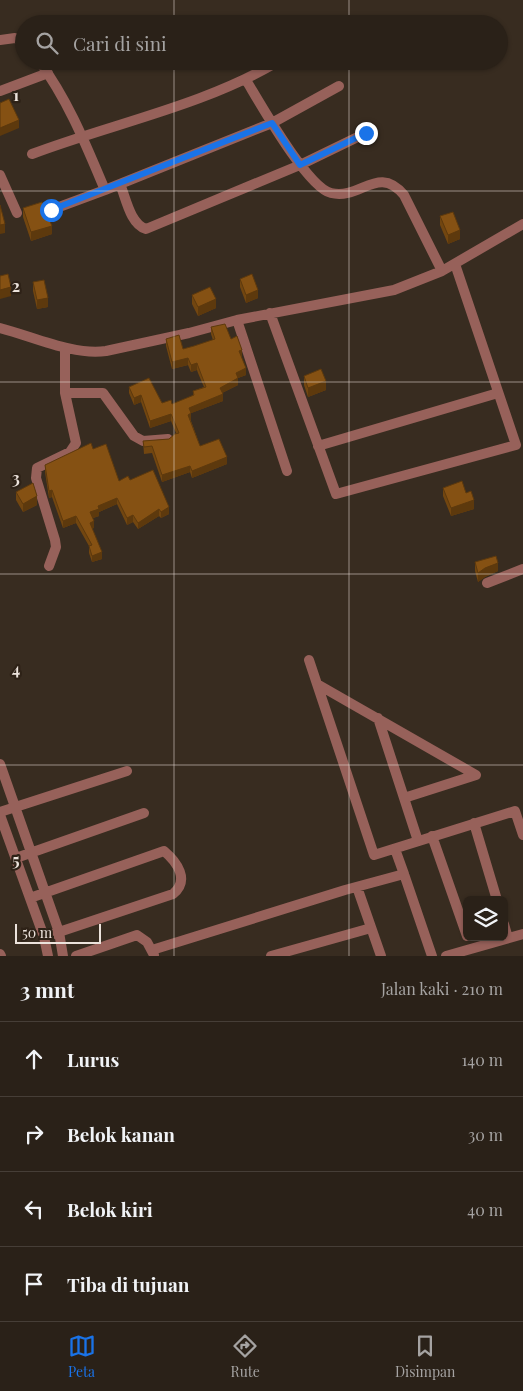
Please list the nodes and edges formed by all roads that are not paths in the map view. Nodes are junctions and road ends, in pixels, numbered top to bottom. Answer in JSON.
{"nodes":[{"id":1,"x":15,"y":38,"type":"edge"},
{"id":2,"x":0,"y":40,"type":"edge"},
{"id":3,"x":46,"y":70,"type":"edge"},
{"id":4,"x":263,"y":70,"type":"edge"},
{"id":5,"x":48,"y":73,"type":"junction"},
{"id":6,"x":246,"y":80,"type":"junction"},
{"id":7,"x":339,"y":86,"type":"dead end"},
{"id":8,"x":0,"y":91,"type":"edge"},
{"id":9,"x":272,"y":123,"type":"junction"},
{"id":10,"x":366,"y":133,"type":"dead end"},
{"id":11,"x":82,"y":135,"type":"junction"},
{"id":12,"x":32,"y":154,"type":"dead end"},
{"id":13,"x":300,"y":165,"type":"junction"},
{"id":14,"x":0,"y":175,"type":"edge"},
{"id":15,"x":120,"y":184,"type":"junction"},
{"id":16,"x":104,"y":190,"type":"junction"},
{"id":17,"x":51,"y":210,"type":"dead end"},
{"id":18,"x":17,"y":213,"type":"dead end"},
{"id":19,"x":523,"y":224,"type":"edge"},
{"id":20,"x":455,"y":264,"type":"junction"},
{"id":21,"x":442,"y":271,"type":"junction"},
{"id":22,"x":270,"y":313,"type":"junction"},
{"id":23,"x":237,"y":320,"type":"junction"},
{"id":24,"x":0,"y":328,"type":"edge"},
{"id":25,"x":65,"y":348,"type":"junction"},
{"id":26,"x":65,"y":393,"type":"junction"},
{"id":27,"x":498,"y":393,"type":"junction"},
{"id":28,"x":168,"y":439,"type":"edge"},
{"id":29,"x":318,"y":446,"type":"junction"},
{"id":30,"x":287,"y":471,"type":"dead end"},
{"id":31,"x":49,"y":566,"type":"dead end"},
{"id":32,"x":523,"y":570,"type":"edge"},
{"id":33,"x":487,"y":583,"type":"dead end"},
{"id":34,"x":310,"y":660,"type":"dead end"},
{"id":35,"x":317,"y":684,"type":"junction"},
{"id":36,"x":378,"y":718,"type":"junction"},
{"id":37,"x":0,"y":764,"type":"edge"},
{"id":38,"x":127,"y":771,"type":"dead end"},
{"id":39,"x":404,"y":798,"type":"junction"},
{"id":40,"x":15,"y":808,"type":"junction"},
{"id":41,"x":0,"y":813,"type":"edge"},
{"id":42,"x":144,"y":813,"type":"dead end"},
{"id":43,"x":474,"y":823,"type":"junction"},
{"id":44,"x":523,"y":835,"type":"edge"},
{"id":45,"x":432,"y":836,"type":"junction"},
{"id":46,"x":418,"y":841,"type":"junction"},
{"id":47,"x":395,"y":849,"type":"junction"},
{"id":48,"x":30,"y":853,"type":"junction"},
{"id":49,"x":16,"y":858,"type":"junction"},
{"id":50,"x":404,"y":874,"type":"junction"},
{"id":51,"x":357,"y":887,"type":"junction"},
{"id":52,"x":45,"y":893,"type":"junction"},
{"id":53,"x":496,"y":896,"type":"edge"},
{"id":54,"x":30,"y":898,"type":"junction"},
{"id":55,"x":463,"y":925,"type":"edge"},
{"id":56,"x":371,"y":928,"type":"junction"},
{"id":57,"x":59,"y":932,"type":"junction"},
{"id":58,"x":523,"y":934,"type":"edge"},
{"id":59,"x":44,"y":937,"type":"junction"},
{"id":60,"x":508,"y":938,"type":"edge"},
{"id":61,"x":469,"y":941,"type":"edge"},
{"id":62,"x":498,"y":941,"type":"edge"},
{"id":63,"x":102,"y":946,"type":"junction"},
{"id":64,"x":471,"y":949,"type":"junction"},
{"id":65,"x":153,"y":953,"type":"edge"},
{"id":66,"x":48,"y":956,"type":"edge"},
{"id":67,"x":63,"y":956,"type":"edge"},
{"id":68,"x":76,"y":956,"type":"edge"},
{"id":69,"x":106,"y":956,"type":"edge"},
{"id":70,"x":271,"y":956,"type":"edge"},
{"id":71,"x":381,"y":956,"type":"edge"},
{"id":72,"x":432,"y":956,"type":"edge"},
{"id":73,"x":446,"y":956,"type":"edge"}],
"edges":[{"from":1,"to":2,"type":"street"},
{"from":3,"to":5,"type":"street"},
{"from":4,"to":6,"type":"street"},
{"from":5,"to":8,"type":"street"},
{"from":5,"to":11,"type":"street"},
{"from":6,"to":9,"type":"street"},
{"from":6,"to":11,"type":"street"},
{"from":7,"to":9,"type":"street"},
{"from":9,"to":13,"type":"street"},
{"from":9,"to":15,"type":"street"},
{"from":10,"to":13,"type":"street"},
{"from":11,"to":12,"type":"street"},
{"from":11,"to":16,"type":"street"},
{"from":13,"to":15,"type":"street"},
{"from":13,"to":21,"type":"street"},
{"from":14,"to":18,"type":"street"},
{"from":15,"to":16,"type":"street"},
{"from":16,"to":17,"type":"street"},
{"from":19,"to":20,"type":"street"},
{"from":20,"to":21,"type":"street"},
{"from":20,"to":27,"type":"street"},
{"from":21,"to":22,"type":"street"},
{"from":22,"to":23,"type":"street"},
{"from":22,"to":29,"type":"street"},
{"from":23,"to":25,"type":"street"},
{"from":23,"to":30,"type":"street"},
{"from":24,"to":25,"type":"street"},
{"from":25,"to":26,"type":"street"},
{"from":26,"to":28,"type":"street"},
{"from":26,"to":31,"type":"street"},
{"from":27,"to":29,"type":"street"},
{"from":27,"to":29,"type":"street"},
{"from":32,"to":33,"type":"street"},
{"from":34,"to":35,"type":"street"},
{"from":35,"to":36,"type":"street"},
{"from":35,"to":47,"type":"street"},
{"from":36,"to":39,"type":"street"},
{"from":36,"to":39,"type":"street"},
{"from":37,"to":40,"type":"street"},
{"from":38,"to":40,"type":"street"},
{"from":39,"to":46,"type":"street"},
{"from":40,"to":41,"type":"street"},
{"from":40,"to":48,"type":"street"},
{"from":41,"to":49,"type":"street"},
{"from":42,"to":48,"type":"street"},
{"from":43,"to":44,"type":"street"},
{"from":43,"to":45,"type":"street"},
{"from":43,"to":53,"type":"street"},
{"from":45,"to":46,"type":"street"},
{"from":45,"to":55,"type":"street"},
{"from":46,"to":47,"type":"street"},
{"from":47,"to":50,"type":"street"},
{"from":48,"to":49,"type":"street"},
{"from":48,"to":52,"type":"street"},
{"from":49,"to":54,"type":"street"},
{"from":50,"to":51,"type":"street"},
{"from":50,"to":72,"type":"street"},
{"from":51,"to":56,"type":"street"},
{"from":51,"to":65,"type":"street"},
{"from":52,"to":54,"type":"street"},
{"from":52,"to":57,"type":"street"},
{"from":52,"to":57,"type":"street"},
{"from":54,"to":59,"type":"street"},
{"from":56,"to":70,"type":"street"},
{"from":56,"to":71,"type":"street"},
{"from":57,"to":59,"type":"street"},
{"from":57,"to":67,"type":"street"},
{"from":58,"to":60,"type":"street"},
{"from":59,"to":66,"type":"street"},
{"from":61,"to":64,"type":"street"},
{"from":62,"to":64,"type":"street"},
{"from":63,"to":65,"type":"street"},
{"from":63,"to":68,"type":"street"},
{"from":63,"to":69,"type":"street"},
{"from":64,"to":73,"type":"street"}]}
